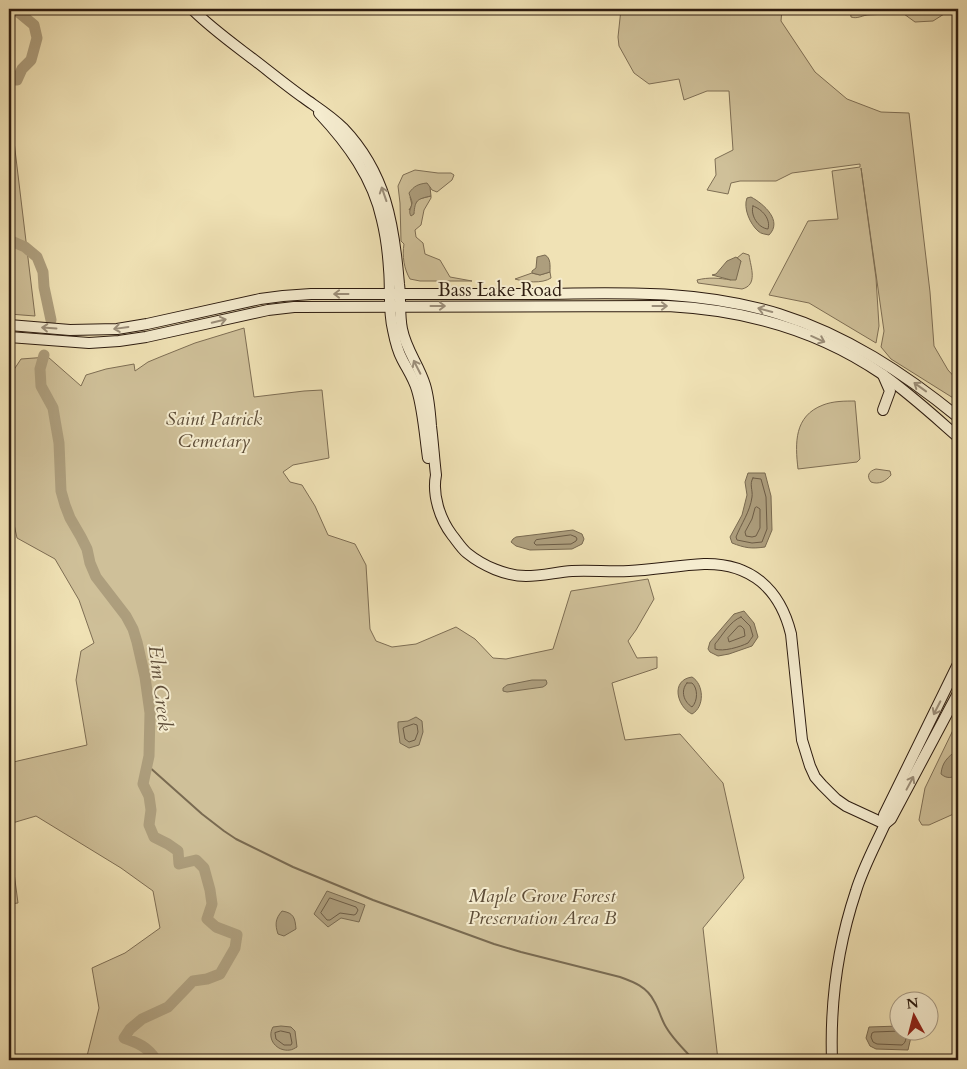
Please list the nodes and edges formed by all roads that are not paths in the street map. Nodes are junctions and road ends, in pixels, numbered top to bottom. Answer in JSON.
{"nodes":[{"id":1,"x":192,"y":9,"type":"edge"},
{"id":2,"x":395,"y":294,"type":"junction"},
{"id":3,"x":395,"y":306,"type":"junction"},
{"id":4,"x":9,"y":325,"type":"edge"},
{"id":5,"x":9,"y":338,"type":"edge"},
{"id":6,"x":883,"y":374,"type":"junction"},
{"id":7,"x":912,"y":397,"type":"junction"},
{"id":8,"x":958,"y":417,"type":"edge"},
{"id":9,"x":958,"y":437,"type":"edge"},
{"id":10,"x":958,"y":664,"type":"edge"},
{"id":11,"x":958,"y":693,"type":"edge"},
{"id":12,"x":885,"y":824,"type":"junction"},
{"id":13,"x":832,"y":1060,"type":"edge"}],
"edges":[{"from":1,"to":2,"type":"main road"},
{"from":2,"to":3,"type":"main road"},
{"from":2,"to":4,"type":"main road","name":"Bass Lake Road","one_way":true},
{"from":8,"to":2,"type":"main road","name":"Bass Lake Road","one_way":true},
{"from":5,"to":3,"type":"main road","name":"Bass Lake Road","one_way":true},
{"from":3,"to":6,"type":"main road","name":"Bass Lake Road","one_way":true},
{"from":3,"to":12,"type":"main road"},
{"from":6,"to":7,"type":"main road","name":"Bass Lake Road"},
{"from":6,"to":7,"type":"main road"},
{"from":7,"to":9,"type":"main road","name":"Bass Lake Road"},
{"from":10,"to":12,"type":"main road","one_way":true},
{"from":12,"to":11,"type":"main road","one_way":true},
{"from":12,"to":13,"type":"main road"}]}
